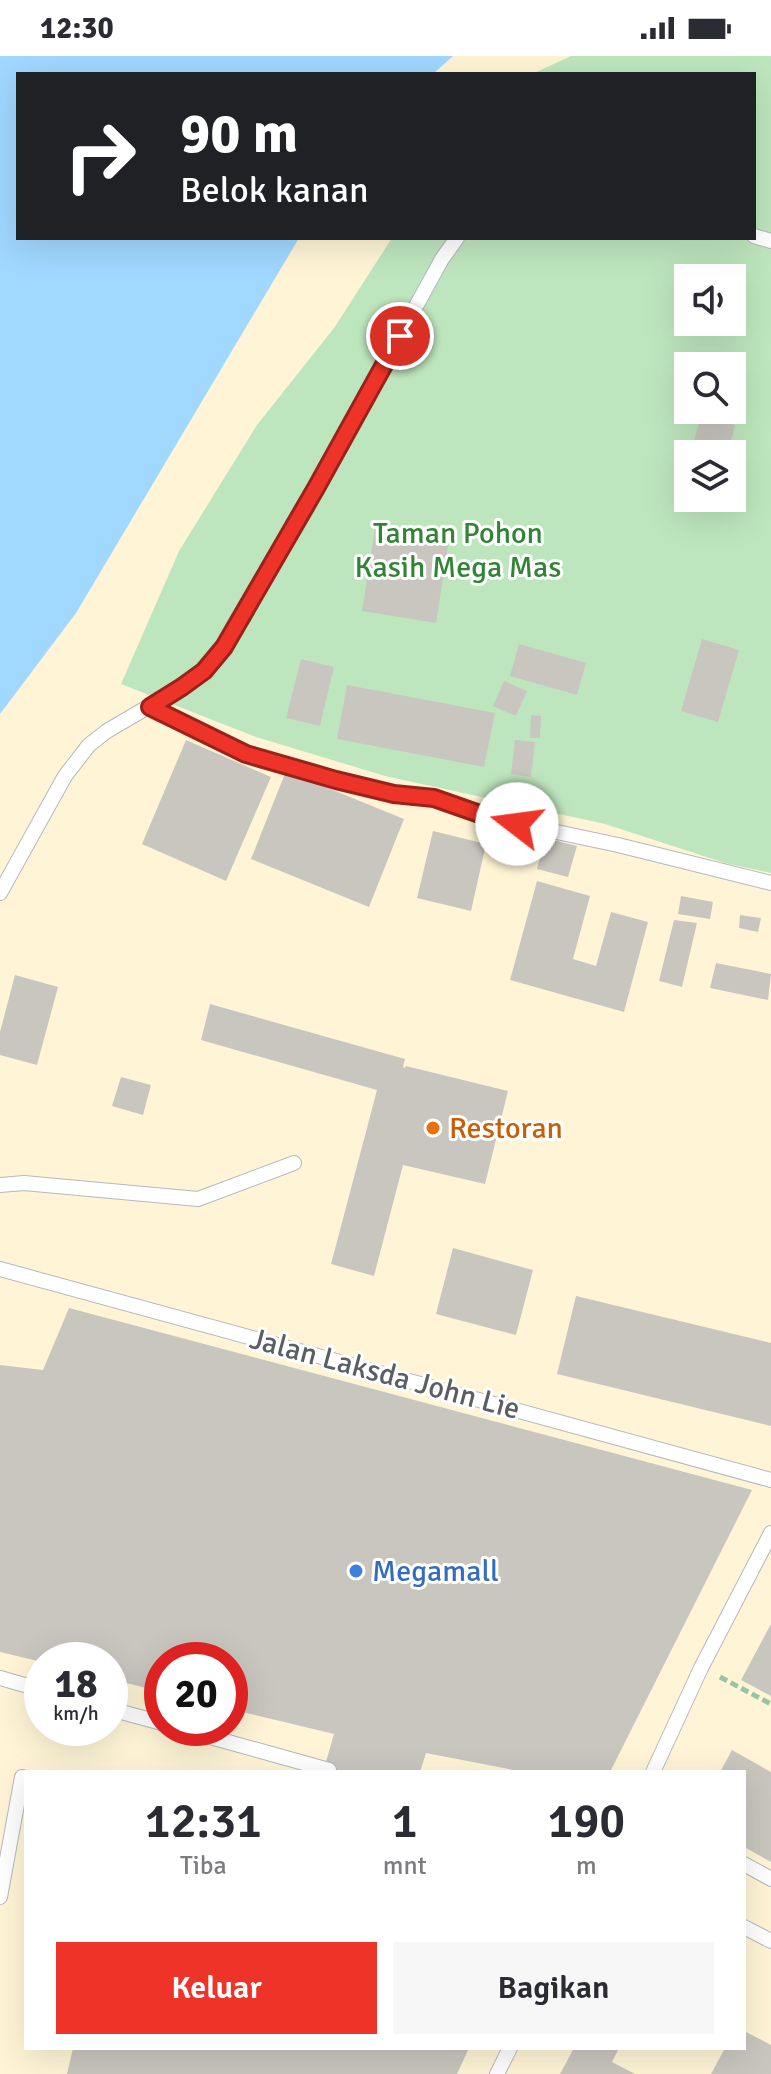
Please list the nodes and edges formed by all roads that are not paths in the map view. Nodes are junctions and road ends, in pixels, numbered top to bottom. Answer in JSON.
{"nodes":[{"id":1,"x":456,"y":240,"type":"edge"},
{"id":2,"x":150,"y":707,"type":"junction"},
{"id":3,"x":771,"y":883,"type":"edge"},
{"id":4,"x":0,"y":893,"type":"edge"},
{"id":5,"x":294,"y":1163,"type":"dead end"},
{"id":6,"x":0,"y":1185,"type":"edge"},
{"id":7,"x":0,"y":1269,"type":"edge"},
{"id":8,"x":771,"y":1480,"type":"edge"},
{"id":9,"x":771,"y":1533,"type":"edge"},
{"id":10,"x":0,"y":1678,"type":"edge"},
{"id":11,"x":24,"y":1685,"type":"edge"},
{"id":12,"x":243,"y":1746,"type":"edge"},
{"id":13,"x":329,"y":1770,"type":"edge"},
{"id":14,"x":654,"y":1770,"type":"edge"},
{"id":15,"x":24,"y":1778,"type":"edge"},
{"id":16,"x":746,"y":1865,"type":"edge"},
{"id":17,"x":771,"y":1879,"type":"edge"},
{"id":18,"x":0,"y":1897,"type":"edge"},
{"id":19,"x":746,"y":1928,"type":"edge"},
{"id":20,"x":771,"y":1941,"type":"edge"},
{"id":21,"x":509,"y":2050,"type":"edge"},
{"id":22,"x":497,"y":2074,"type":"edge"}],
"edges":[{"from":1,"to":2,"type":"lane"},
{"from":2,"to":3,"type":"lane"},
{"from":2,"to":4,"type":"lane"},
{"from":5,"to":6,"type":"lane"},
{"from":7,"to":8,"type":"lane","name":"Jalan Laksda John Lie"},
{"from":9,"to":14,"type":"lane"},
{"from":10,"to":11,"type":"lane"},
{"from":12,"to":13,"type":"lane"},
{"from":15,"to":18,"type":"lane"},
{"from":16,"to":17,"type":"lane"},
{"from":19,"to":20,"type":"lane"},
{"from":21,"to":22,"type":"lane"}]}
